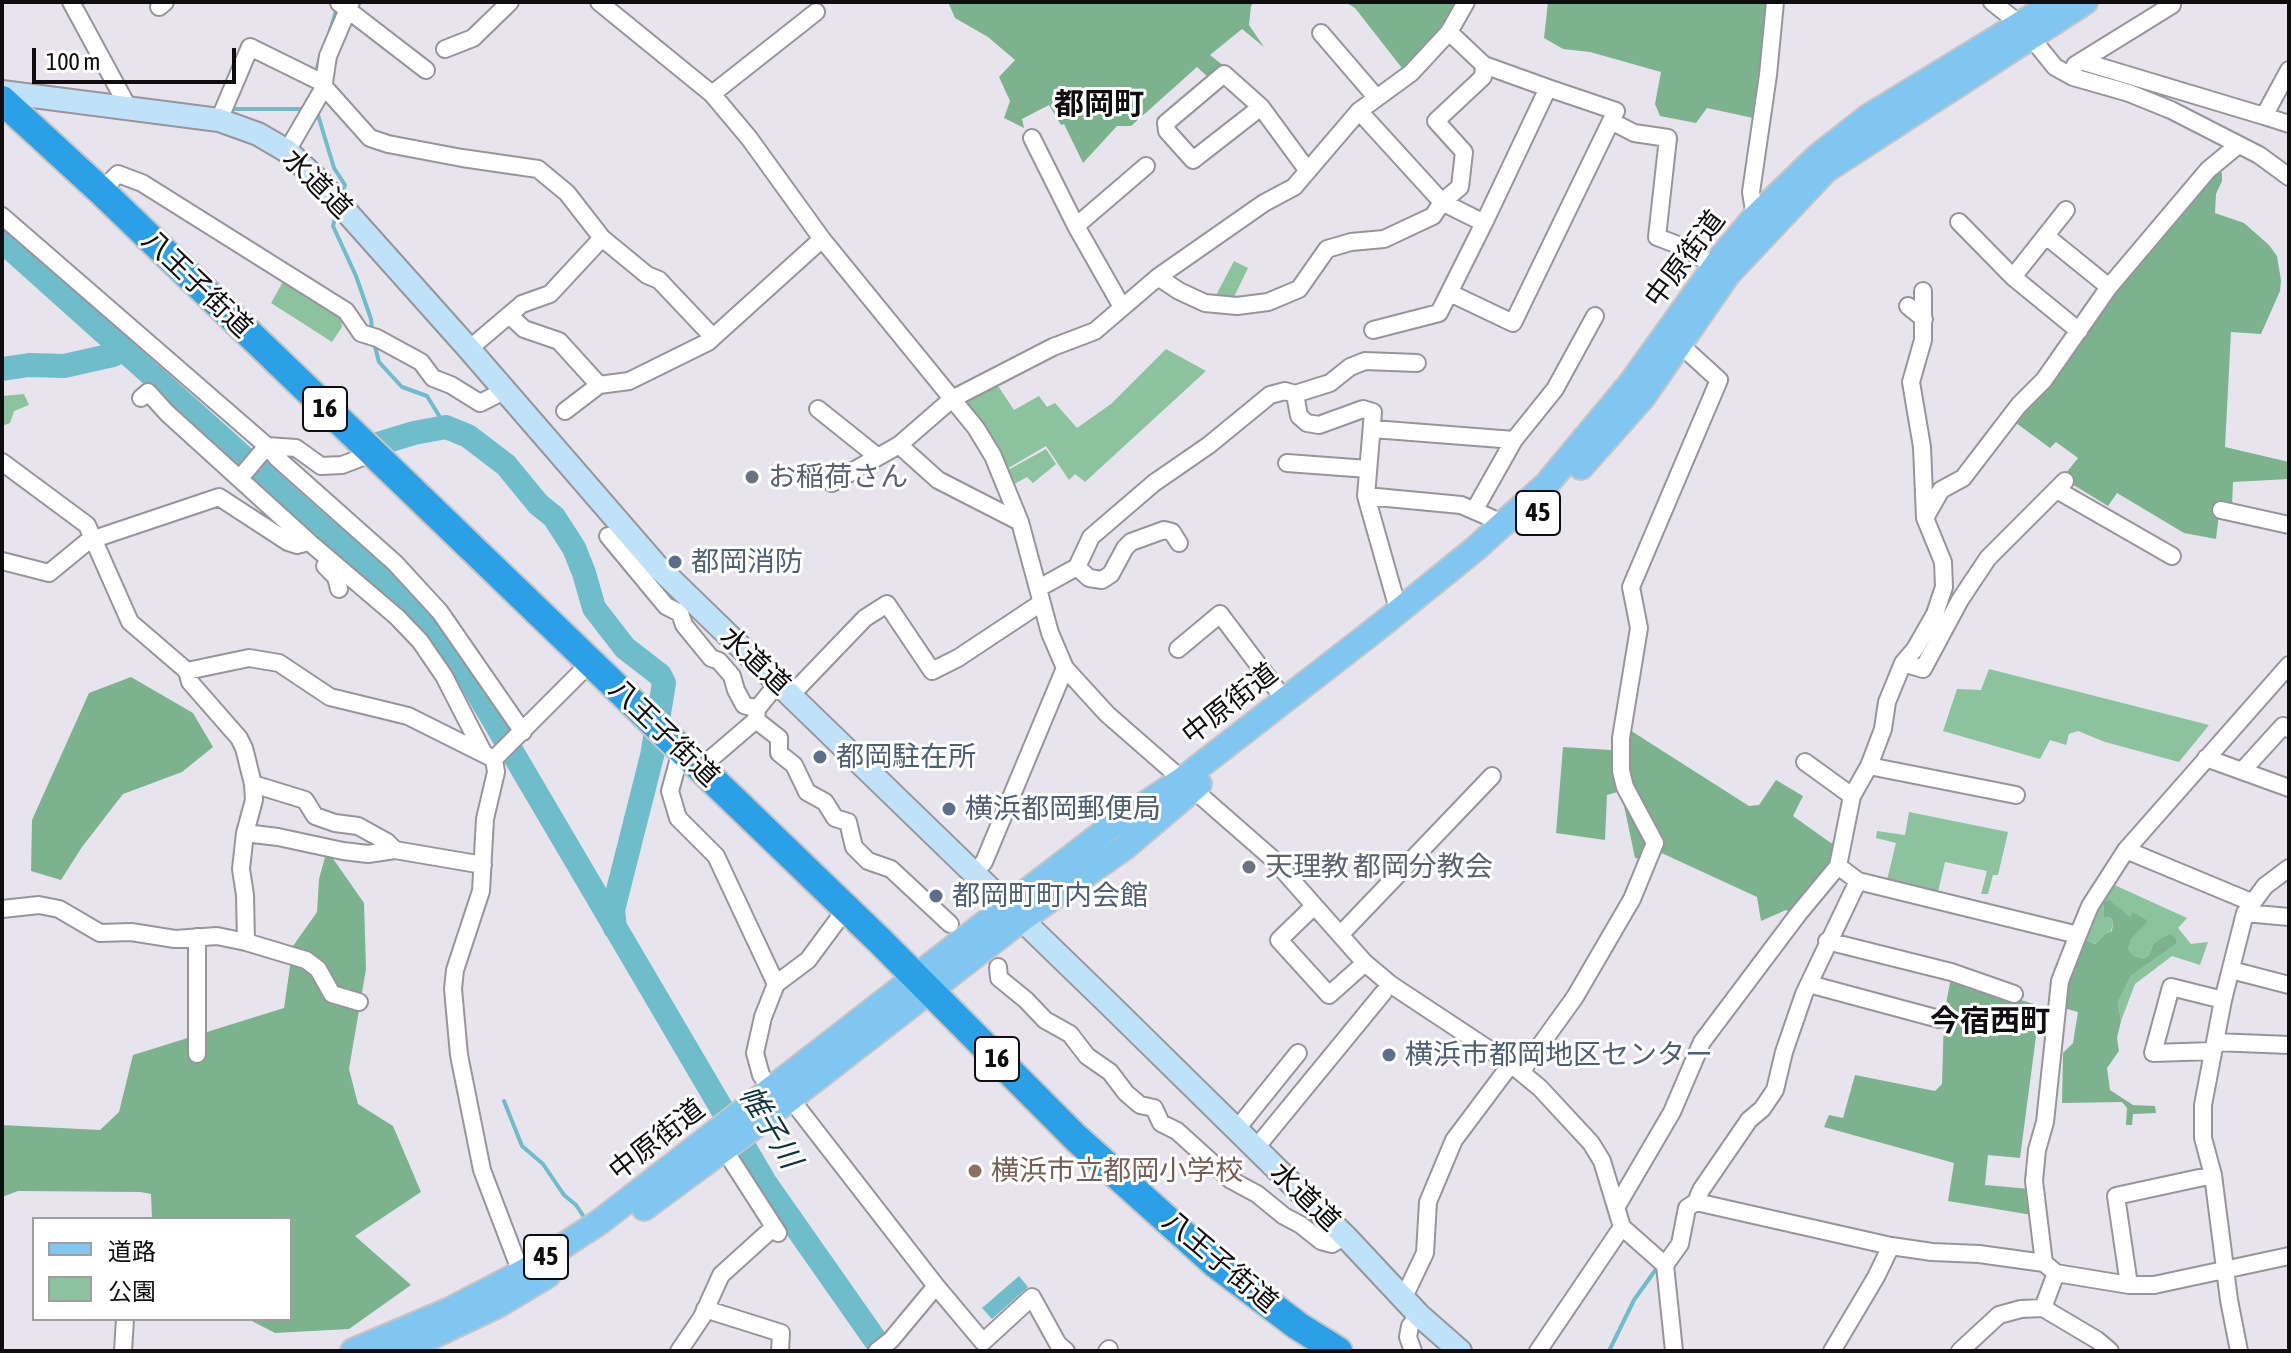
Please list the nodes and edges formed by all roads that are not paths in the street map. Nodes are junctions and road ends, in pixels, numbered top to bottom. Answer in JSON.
{"nodes":[{"id":1,"x":71,"y":2,"type":"edge"},
{"id":2,"x":510,"y":2,"type":"edge"},
{"id":3,"x":599,"y":2,"type":"edge"},
{"id":4,"x":1466,"y":2,"type":"edge"},
{"id":5,"x":1775,"y":2,"type":"edge"},
{"id":6,"x":1992,"y":2,"type":"edge"},
{"id":7,"x":2056,"y":2,"type":"edge"},
{"id":8,"x":2085,"y":2,"type":"edge"},
{"id":9,"x":346,"y":4,"type":"edge"},
{"id":10,"x":2172,"y":5,"type":"dead end"},
{"id":11,"x":816,"y":12,"type":"dead end"},
{"id":12,"x":1449,"y":32,"type":"junction"},
{"id":13,"x":1321,"y":33,"type":"dead end"},
{"id":14,"x":2012,"y":40,"type":"junction"},
{"id":15,"x":445,"y":49,"type":"dead end"},
{"id":16,"x":2081,"y":61,"type":"junction"},
{"id":17,"x":1484,"y":65,"type":"junction"},
{"id":18,"x":426,"y":70,"type":"dead end"},
{"id":19,"x":2289,"y":70,"type":"edge"},
{"id":20,"x":2064,"y":72,"type":"junction"},
{"id":21,"x":1548,"y":88,"type":"junction"},
{"id":22,"x":323,"y":89,"type":"junction"},
{"id":23,"x":2,"y":92,"type":"edge"},
{"id":24,"x":712,"y":94,"type":"junction"},
{"id":25,"x":1376,"y":97,"type":"junction"},
{"id":26,"x":2,"y":100,"type":"edge"},
{"id":27,"x":128,"y":107,"type":"junction"},
{"id":28,"x":1261,"y":107,"type":"junction"},
{"id":29,"x":1359,"y":111,"type":"junction"},
{"id":30,"x":2264,"y":116,"type":"junction"},
{"id":31,"x":219,"y":120,"type":"junction"},
{"id":32,"x":1611,"y":121,"type":"junction"},
{"id":33,"x":2289,"y":124,"type":"edge"},
{"id":34,"x":1032,"y":138,"type":"dead end"},
{"id":35,"x":2238,"y":145,"type":"junction"},
{"id":36,"x":287,"y":151,"type":"junction"},
{"id":37,"x":1146,"y":166,"type":"dead end"},
{"id":38,"x":1308,"y":171,"type":"junction"},
{"id":39,"x":2289,"y":177,"type":"edge"},
{"id":40,"x":101,"y":191,"type":"junction"},
{"id":41,"x":1442,"y":202,"type":"junction"},
{"id":42,"x":2066,"y":210,"type":"dead end"},
{"id":43,"x":2,"y":216,"type":"edge"},
{"id":44,"x":1755,"y":217,"type":"junction"},
{"id":45,"x":1959,"y":222,"type":"dead end"},
{"id":46,"x":1484,"y":223,"type":"junction"},
{"id":47,"x":1076,"y":226,"type":"junction"},
{"id":48,"x":2046,"y":236,"type":"junction"},
{"id":49,"x":602,"y":238,"type":"junction"},
{"id":50,"x":822,"y":239,"type":"junction"},
{"id":51,"x":1715,"y":267,"type":"junction"},
{"id":52,"x":1158,"y":277,"type":"junction"},
{"id":53,"x":2013,"y":277,"type":"junction"},
{"id":54,"x":2109,"y":287,"type":"junction"},
{"id":55,"x":1923,"y":291,"type":"dead end"},
{"id":56,"x":1450,"y":293,"type":"junction"},
{"id":57,"x":1908,"y":306,"type":"dead end"},
{"id":58,"x":1122,"y":307,"type":"junction"},
{"id":59,"x":509,"y":315,"type":"junction"},
{"id":60,"x":1595,"y":316,"type":"dead end"},
{"id":61,"x":1924,"y":319,"type":"junction"},
{"id":62,"x":1373,"y":330,"type":"dead end"},
{"id":63,"x":2079,"y":331,"type":"junction"},
{"id":64,"x":712,"y":336,"type":"junction"},
{"id":65,"x":1673,"y":339,"type":"junction"},
{"id":66,"x":469,"y":349,"type":"junction"},
{"id":67,"x":1417,"y":363,"type":"dead end"},
{"id":68,"x":599,"y":385,"type":"junction"},
{"id":69,"x":506,"y":390,"type":"junction"},
{"id":70,"x":1295,"y":394,"type":"junction"},
{"id":71,"x":141,"y":398,"type":"dead end"},
{"id":72,"x":952,"y":399,"type":"junction"},
{"id":73,"x":818,"y":409,"type":"dead end"},
{"id":74,"x":565,"y":411,"type":"dead end"},
{"id":75,"x":1373,"y":429,"type":"junction"},
{"id":76,"x":1514,"y":440,"type":"junction"},
{"id":77,"x":899,"y":445,"type":"junction"},
{"id":78,"x":264,"y":450,"type":"junction"},
{"id":79,"x":371,"y":454,"type":"junction"},
{"id":80,"x":878,"y":457,"type":"junction"},
{"id":81,"x":2,"y":462,"type":"edge"},
{"id":82,"x":1287,"y":463,"type":"dead end"},
{"id":83,"x":1368,"y":469,"type":"junction"},
{"id":84,"x":241,"y":476,"type":"junction"},
{"id":85,"x":832,"y":483,"type":"dead end"},
{"id":86,"x":1366,"y":496,"type":"junction"},
{"id":87,"x":1475,"y":509,"type":"junction"},
{"id":88,"x":2221,"y":510,"type":"dead end"},
{"id":89,"x":1925,"y":518,"type":"junction"},
{"id":90,"x":1020,"y":522,"type":"junction"},
{"id":91,"x":1505,"y":524,"type":"junction"},
{"id":92,"x":2289,"y":525,"type":"edge"},
{"id":93,"x":608,"y":536,"type":"dead end"},
{"id":94,"x":93,"y":538,"type":"junction"},
{"id":95,"x":1179,"y":543,"type":"dead end"},
{"id":96,"x":311,"y":544,"type":"junction"},
{"id":97,"x":2172,"y":556,"type":"dead end"},
{"id":98,"x":2,"y":561,"type":"edge"},
{"id":99,"x":1077,"y":567,"type":"junction"},
{"id":100,"x":339,"y":589,"type":"dead end"},
{"id":101,"x":1040,"y":596,"type":"junction"},
{"id":102,"x":1398,"y":609,"type":"junction"},
{"id":103,"x":1178,"y":649,"type":"dead end"},
{"id":104,"x":590,"y":663,"type":"junction"},
{"id":105,"x":1903,"y":663,"type":"junction"},
{"id":106,"x":2289,"y":665,"type":"edge"},
{"id":107,"x":1065,"y":668,"type":"junction"},
{"id":108,"x":187,"y":671,"type":"junction"},
{"id":109,"x":784,"y":689,"type":"junction"},
{"id":110,"x":1284,"y":699,"type":"junction"},
{"id":111,"x":757,"y":714,"type":"junction"},
{"id":112,"x":2289,"y":729,"type":"edge"},
{"id":113,"x":518,"y":736,"type":"junction"},
{"id":114,"x":685,"y":755,"type":"junction"},
{"id":115,"x":491,"y":756,"type":"junction"},
{"id":116,"x":2206,"y":758,"type":"junction"},
{"id":117,"x":1805,"y":762,"type":"dead end"},
{"id":118,"x":1869,"y":766,"type":"junction"},
{"id":119,"x":2243,"y":770,"type":"junction"},
{"id":120,"x":1492,"y":776,"type":"dead end"},
{"id":121,"x":253,"y":784,"type":"junction"},
{"id":122,"x":1188,"y":784,"type":"junction"},
{"id":123,"x":2289,"y":788,"type":"edge"},
{"id":124,"x":2016,"y":795,"type":"dead end"},
{"id":125,"x":1852,"y":796,"type":"junction"},
{"id":126,"x":245,"y":833,"type":"junction"},
{"id":127,"x":395,"y":850,"type":"junction"},
{"id":128,"x":2126,"y":850,"type":"junction"},
{"id":129,"x":483,"y":865,"type":"junction"},
{"id":130,"x":1838,"y":866,"type":"junction"},
{"id":131,"x":2289,"y":868,"type":"edge"},
{"id":132,"x":974,"y":873,"type":"junction"},
{"id":133,"x":1858,"y":881,"type":"junction"},
{"id":134,"x":1314,"y":906,"type":"junction"},
{"id":135,"x":2248,"y":907,"type":"junction"},
{"id":136,"x":2,"y":909,"type":"edge"},
{"id":137,"x":845,"y":910,"type":"junction"},
{"id":138,"x":1014,"y":914,"type":"junction"},
{"id":139,"x":2289,"y":917,"type":"edge"},
{"id":140,"x":950,"y":924,"type":"dead end"},
{"id":141,"x":1340,"y":935,"type":"junction"},
{"id":142,"x":2078,"y":935,"type":"junction"},
{"id":143,"x":197,"y":937,"type":"junction"},
{"id":144,"x":1827,"y":941,"type":"junction"},
{"id":145,"x":246,"y":942,"type":"junction"},
{"id":146,"x":1365,"y":963,"type":"junction"},
{"id":147,"x":998,"y":967,"type":"dead end"},
{"id":148,"x":2231,"y":970,"type":"junction"},
{"id":149,"x":776,"y":984,"type":"junction"},
{"id":150,"x":923,"y":984,"type":"junction"},
{"id":151,"x":1809,"y":984,"type":"junction"},
{"id":152,"x":2289,"y":985,"type":"edge"},
{"id":153,"x":1383,"y":993,"type":"dead end"},
{"id":154,"x":2014,"y":994,"type":"dead end"},
{"id":155,"x":2223,"y":1000,"type":"junction"},
{"id":156,"x":359,"y":1002,"type":"dead end"},
{"id":157,"x":1939,"y":1019,"type":"dead end"},
{"id":158,"x":2289,"y":1045,"type":"edge"},
{"id":159,"x":2214,"y":1047,"type":"junction"},
{"id":160,"x":1298,"y":1053,"type":"dead end"},
{"id":161,"x":197,"y":1054,"type":"dead end"},
{"id":162,"x":1516,"y":1068,"type":"junction"},
{"id":163,"x":780,"y":1094,"type":"junction"},
{"id":164,"x":1236,"y":1130,"type":"junction"},
{"id":165,"x":722,"y":1140,"type":"junction"},
{"id":166,"x":1255,"y":1149,"type":"junction"},
{"id":167,"x":2213,"y":1175,"type":"junction"},
{"id":168,"x":1696,"y":1202,"type":"junction"},
{"id":169,"x":1617,"y":1206,"type":"junction"},
{"id":170,"x":1622,"y":1227,"type":"junction"},
{"id":171,"x":1345,"y":1236,"type":"junction"},
{"id":172,"x":1891,"y":1246,"type":"junction"},
{"id":173,"x":2289,"y":1256,"type":"edge"},
{"id":174,"x":1665,"y":1265,"type":"junction"},
{"id":175,"x":2050,"y":1268,"type":"junction"},
{"id":176,"x":2227,"y":1270,"type":"junction"},
{"id":177,"x":528,"y":1278,"type":"junction"},
{"id":178,"x":2129,"y":1285,"type":"junction"},
{"id":179,"x":936,"y":1286,"type":"junction"},
{"id":180,"x":1404,"y":1297,"type":"junction"},
{"id":181,"x":2043,"y":1308,"type":"junction"},
{"id":182,"x":705,"y":1309,"type":"junction"},
{"id":183,"x":1419,"y":1315,"type":"junction"},
{"id":184,"x":125,"y":1321,"type":"edge"},
{"id":185,"x":408,"y":1350,"type":"edge"},
{"id":186,"x":123,"y":1351,"type":"edge"},
{"id":187,"x":353,"y":1351,"type":"edge"},
{"id":188,"x":679,"y":1351,"type":"edge"},
{"id":189,"x":780,"y":1351,"type":"edge"},
{"id":190,"x":877,"y":1351,"type":"edge"},
{"id":191,"x":1066,"y":1351,"type":"edge"},
{"id":192,"x":1338,"y":1351,"type":"edge"},
{"id":193,"x":1413,"y":1351,"type":"edge"},
{"id":194,"x":1460,"y":1351,"type":"edge"},
{"id":195,"x":1538,"y":1351,"type":"edge"},
{"id":196,"x":1674,"y":1351,"type":"edge"},
{"id":197,"x":1832,"y":1351,"type":"edge"},
{"id":198,"x":1960,"y":1351,"type":"edge"},
{"id":199,"x":2110,"y":1351,"type":"edge"},
{"id":200,"x":2239,"y":1351,"type":"edge"}],
"edges":[{"from":1,"to":27,"type":"street"},
{"from":2,"to":15,"type":"street"},
{"from":3,"to":24,"type":"street"},
{"from":4,"to":12,"type":"street"},
{"from":5,"to":44,"type":"street"},
{"from":6,"to":14,"type":"street"},
{"from":7,"to":14,"type":"main road","name":"中原街道","number":"45"},
{"from":8,"to":14,"type":"main road","name":"中原街道","number":"45"},
{"from":9,"to":18,"type":"street"},
{"from":9,"to":22,"type":"street"},
{"from":10,"to":16,"type":"street"},
{"from":11,"to":24,"type":"street"},
{"from":12,"to":17,"type":"street"},
{"from":12,"to":25,"type":"street"},
{"from":13,"to":25,"type":"street"},
{"from":14,"to":20,"type":"street"},
{"from":14,"to":44,"type":"main road","name":"中原街道","number":"45"},
{"from":14,"to":65,"type":"main road","name":"中原街道","number":"45"},
{"from":16,"to":20,"type":"street"},
{"from":16,"to":30,"type":"street"},
{"from":17,"to":21,"type":"street"},
{"from":17,"to":41,"type":"street"},
{"from":19,"to":30,"type":"street"},
{"from":20,"to":35,"type":"street"},
{"from":21,"to":32,"type":"street"},
{"from":21,"to":46,"type":"street"},
{"from":22,"to":31,"type":"street"},
{"from":22,"to":36,"type":"street"},
{"from":22,"to":49,"type":"street"},
{"from":23,"to":27,"type":"street","name":"水道道"},
{"from":24,"to":50,"type":"street"},
{"from":25,"to":29,"type":"street"},
{"from":26,"to":40,"type":"highway","name":"八王子街道","number":"16"},
{"from":27,"to":31,"type":"street","name":"水道道"},
{"from":28,"to":28,"type":"street"},
{"from":28,"to":38,"type":"street"},
{"from":29,"to":38,"type":"street"},
{"from":29,"to":41,"type":"street"},
{"from":30,"to":33,"type":"street"},
{"from":31,"to":36,"type":"street","name":"水道道"},
{"from":32,"to":51,"type":"street"},
{"from":32,"to":56,"type":"street"},
{"from":34,"to":47,"type":"street"},
{"from":35,"to":39,"type":"street"},
{"from":35,"to":54,"type":"street"},
{"from":36,"to":66,"type":"street","name":"水道道"},
{"from":37,"to":47,"type":"street"},
{"from":38,"to":52,"type":"street"},
{"from":40,"to":69,"type":"street"},
{"from":40,"to":79,"type":"highway","name":"八王子街道","number":"16"},
{"from":41,"to":46,"type":"street"},
{"from":41,"to":52,"type":"street"},
{"from":42,"to":48,"type":"street"},
{"from":43,"to":78,"type":"street"},
{"from":44,"to":51,"type":"main road","name":"中原街道","number":"45"},
{"from":45,"to":53,"type":"street"},
{"from":46,"to":56,"type":"street"},
{"from":47,"to":58,"type":"street"},
{"from":48,"to":53,"type":"street"},
{"from":48,"to":54,"type":"street"},
{"from":49,"to":59,"type":"street"},
{"from":49,"to":64,"type":"street"},
{"from":50,"to":64,"type":"street"},
{"from":50,"to":72,"type":"street"},
{"from":51,"to":65,"type":"main road","name":"中原街道","number":"45"},
{"from":52,"to":58,"type":"street"},
{"from":53,"to":63,"type":"street"},
{"from":54,"to":63,"type":"street"},
{"from":55,"to":61,"type":"street"},
{"from":56,"to":62,"type":"street"},
{"from":57,"to":61,"type":"street"},
{"from":58,"to":72,"type":"street"},
{"from":59,"to":66,"type":"street"},
{"from":59,"to":68,"type":"street"},
{"from":60,"to":76,"type":"street"},
{"from":61,"to":89,"type":"street"},
{"from":63,"to":89,"type":"street"},
{"from":64,"to":68,"type":"street"},
{"from":65,"to":91,"type":"main road","name":"中原街道","number":"45"},
{"from":65,"to":122,"type":"main road","name":"中原街道","number":"45"},
{"from":65,"to":162,"type":"street"},
{"from":66,"to":69,"type":"street","name":"水道道"},
{"from":67,"to":70,"type":"street"},
{"from":68,"to":74,"type":"street"},
{"from":69,"to":109,"type":"street","name":"水道道"},
{"from":70,"to":75,"type":"street"},
{"from":70,"to":99,"type":"street"},
{"from":71,"to":84,"type":"street"},
{"from":72,"to":77,"type":"street"},
{"from":72,"to":90,"type":"street"},
{"from":73,"to":80,"type":"street"},
{"from":75,"to":76,"type":"street"},
{"from":75,"to":83,"type":"street"},
{"from":76,"to":87,"type":"street"},
{"from":77,"to":80,"type":"street"},
{"from":77,"to":90,"type":"street"},
{"from":78,"to":79,"type":"street"},
{"from":78,"to":84,"type":"street"},
{"from":78,"to":113,"type":"street"},
{"from":79,"to":104,"type":"highway","name":"八王子街道","number":"16"},
{"from":80,"to":85,"type":"street"},
{"from":81,"to":94,"type":"street"},
{"from":82,"to":83,"type":"street"},
{"from":83,"to":86,"type":"street"},
{"from":84,"to":96,"type":"street"},
{"from":86,"to":87,"type":"street"},
{"from":86,"to":102,"type":"street"},
{"from":87,"to":91,"type":"street"},
{"from":88,"to":92,"type":"street"},
{"from":89,"to":105,"type":"street"},
{"from":90,"to":101,"type":"street"},
{"from":91,"to":102,"type":"main road","name":"中原街道","number":"45"},
{"from":93,"to":111,"type":"street"},
{"from":94,"to":96,"type":"street"},
{"from":94,"to":98,"type":"street"},
{"from":94,"to":108,"type":"street"},
{"from":95,"to":99,"type":"street"},
{"from":96,"to":100,"type":"street"},
{"from":96,"to":115,"type":"street"},
{"from":97,"to":105,"type":"street"},
{"from":99,"to":101,"type":"street"},
{"from":101,"to":107,"type":"street"},
{"from":101,"to":109,"type":"street"},
{"from":102,"to":110,"type":"main road","name":"中原街道","number":"45"},
{"from":103,"to":110,"type":"street"},
{"from":104,"to":113,"type":"street"},
{"from":104,"to":114,"type":"highway","name":"八王子街道","number":"16"},
{"from":105,"to":118,"type":"street"},
{"from":106,"to":116,"type":"street"},
{"from":107,"to":122,"type":"street"},
{"from":107,"to":132,"type":"street"},
{"from":108,"to":115,"type":"street"},
{"from":108,"to":121,"type":"street"},
{"from":109,"to":111,"type":"street"},
{"from":109,"to":132,"type":"street","name":"水道道"},
{"from":110,"to":122,"type":"main road","name":"中原街道","number":"45"},
{"from":111,"to":114,"type":"street"},
{"from":111,"to":140,"type":"street"},
{"from":112,"to":119,"type":"street"},
{"from":113,"to":115,"type":"street"},
{"from":114,"to":137,"type":"highway","name":"八王子街道","number":"16"},
{"from":114,"to":149,"type":"street"},
{"from":115,"to":129,"type":"street"},
{"from":116,"to":119,"type":"street"},
{"from":116,"to":128,"type":"street"},
{"from":117,"to":125,"type":"street"},
{"from":118,"to":124,"type":"street"},
{"from":118,"to":125,"type":"street"},
{"from":119,"to":123,"type":"street"},
{"from":120,"to":141,"type":"street"},
{"from":121,"to":126,"type":"street"},
{"from":121,"to":127,"type":"street"},
{"from":122,"to":134,"type":"street"},
{"from":122,"to":138,"type":"main road","name":"中原街道","number":"45"},
{"from":125,"to":130,"type":"street"},
{"from":126,"to":127,"type":"street"},
{"from":126,"to":145,"type":"street"},
{"from":127,"to":129,"type":"street"},
{"from":128,"to":135,"type":"street"},
{"from":128,"to":142,"type":"street"},
{"from":129,"to":177,"type":"street"},
{"from":130,"to":133,"type":"street"},
{"from":130,"to":169,"type":"street"},
{"from":131,"to":135,"type":"street"},
{"from":132,"to":138,"type":"street","name":"水道道"},
{"from":133,"to":142,"type":"street"},
{"from":133,"to":144,"type":"street"},
{"from":134,"to":141,"type":"street"},
{"from":134,"to":146,"type":"street"},
{"from":135,"to":139,"type":"street"},
{"from":135,"to":148,"type":"street"},
{"from":136,"to":143,"type":"street"},
{"from":137,"to":149,"type":"street"},
{"from":137,"to":150,"type":"highway","name":"八王子街道","number":"16"},
{"from":138,"to":150,"type":"main road","name":"中原街道","number":"45"},
{"from":138,"to":164,"type":"street","name":"水道道"},
{"from":141,"to":146,"type":"street"},
{"from":142,"to":175,"type":"street"},
{"from":143,"to":145,"type":"street"},
{"from":143,"to":161,"type":"street"},
{"from":144,"to":151,"type":"street"},
{"from":144,"to":154,"type":"street"},
{"from":145,"to":156,"type":"street"},
{"from":146,"to":162,"type":"street"},
{"from":147,"to":171,"type":"street"},
{"from":148,"to":152,"type":"street"},
{"from":148,"to":155,"type":"street"},
{"from":149,"to":163,"type":"street"},
{"from":150,"to":163,"type":"main road","name":"中原街道","number":"45"},
{"from":150,"to":192,"type":"highway","name":"八王子街道","number":"16"},
{"from":151,"to":157,"type":"street"},
{"from":151,"to":168,"type":"street"},
{"from":153,"to":166,"type":"street"},
{"from":155,"to":159,"type":"street"},
{"from":155,"to":159,"type":"street"},
{"from":158,"to":159,"type":"street"},
{"from":159,"to":167,"type":"street"},
{"from":160,"to":164,"type":"street"},
{"from":162,"to":169,"type":"street"},
{"from":162,"to":180,"type":"street"},
{"from":163,"to":165,"type":"main road","name":"中原街道","number":"45"},
{"from":163,"to":179,"type":"street"},
{"from":164,"to":166,"type":"street","name":"水道道"},
{"from":165,"to":177,"type":"main road","name":"中原街道","number":"45"},
{"from":165,"to":182,"type":"street"},
{"from":166,"to":171,"type":"street","name":"水道道"},
{"from":167,"to":176,"type":"street"},
{"from":167,"to":178,"type":"street"},
{"from":168,"to":172,"type":"street"},
{"from":168,"to":174,"type":"street"},
{"from":169,"to":170,"type":"street"},
{"from":170,"to":174,"type":"street"},
{"from":170,"to":195,"type":"street"},
{"from":171,"to":180,"type":"street","name":"水道道"},
{"from":172,"to":175,"type":"street"},
{"from":172,"to":197,"type":"street"},
{"from":173,"to":176,"type":"street"},
{"from":174,"to":196,"type":"street"},
{"from":175,"to":178,"type":"street"},
{"from":175,"to":181,"type":"street"},
{"from":176,"to":178,"type":"street"},
{"from":176,"to":200,"type":"street"},
{"from":177,"to":185,"type":"main road","name":"中原街道","number":"45"},
{"from":177,"to":187,"type":"main road","name":"中原街道","number":"45"},
{"from":179,"to":190,"type":"street"},
{"from":179,"to":191,"type":"street"},
{"from":180,"to":183,"type":"street","name":"水道道"},
{"from":181,"to":198,"type":"street"},
{"from":181,"to":199,"type":"street"},
{"from":182,"to":188,"type":"street"},
{"from":182,"to":189,"type":"street"},
{"from":183,"to":193,"type":"street"},
{"from":183,"to":194,"type":"street","name":"水道道"},
{"from":184,"to":186,"type":"street"}]}
